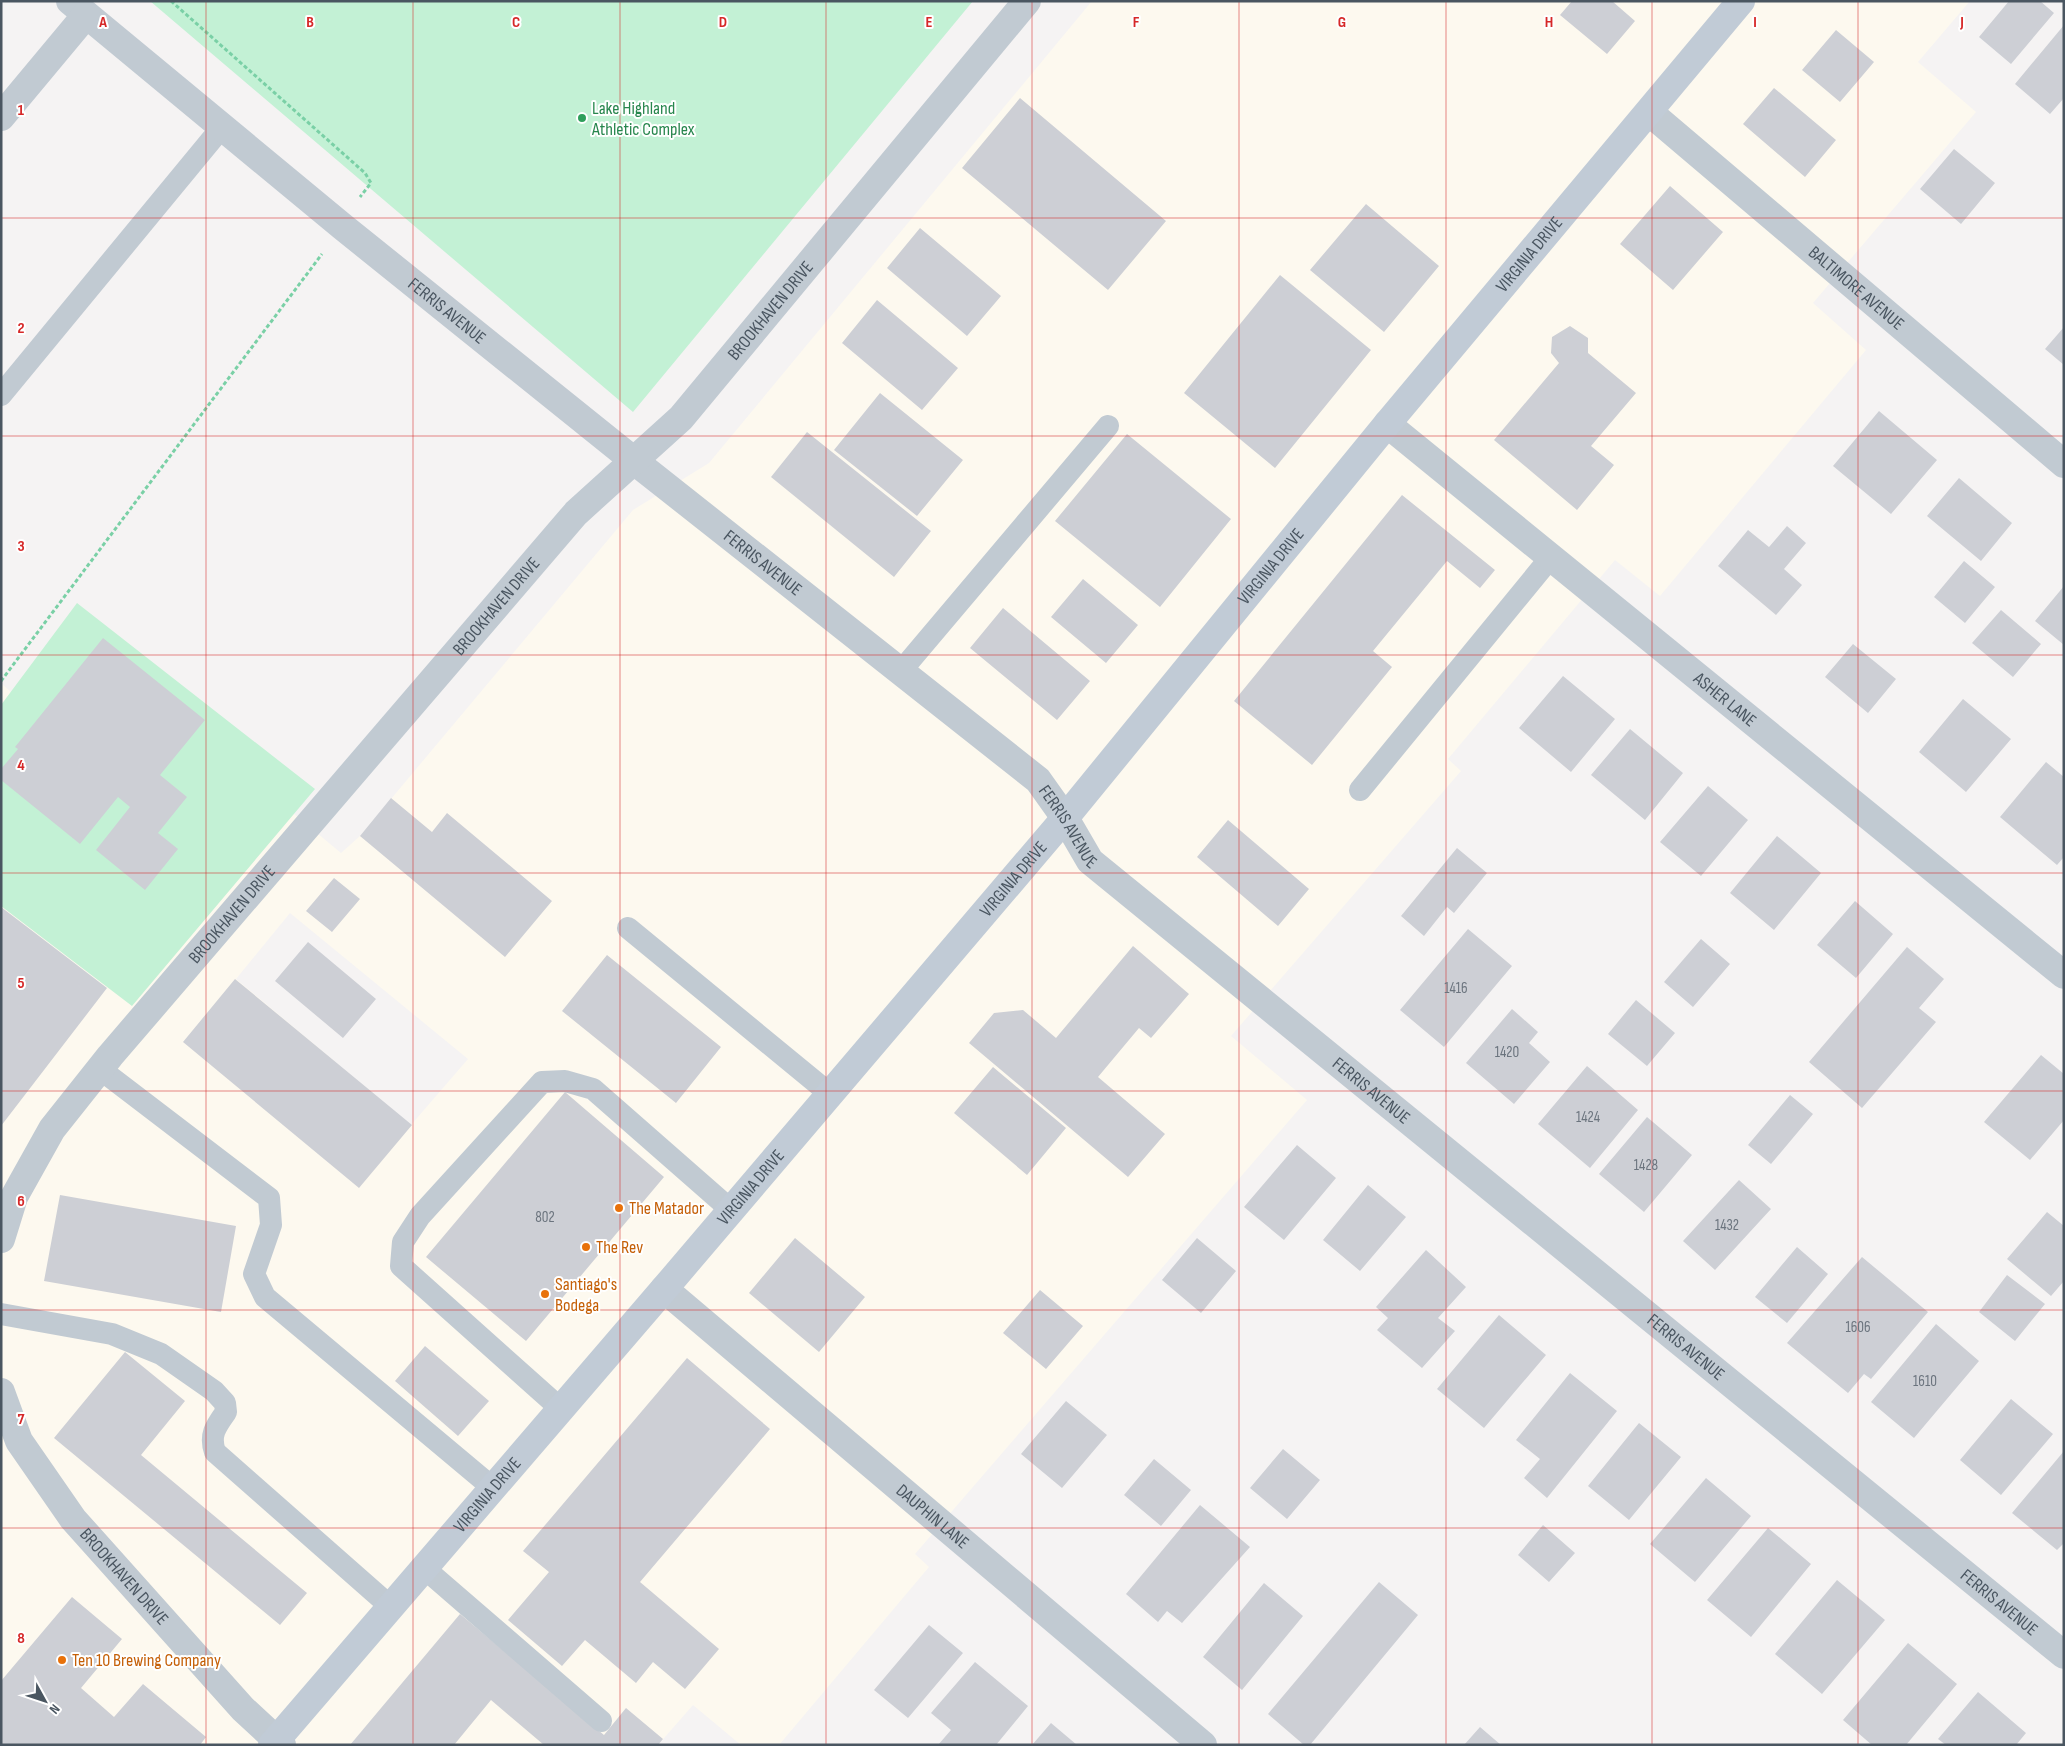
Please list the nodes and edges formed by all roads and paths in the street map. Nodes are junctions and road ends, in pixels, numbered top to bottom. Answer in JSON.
{"nodes":[{"id":1,"x":171,"y":1,"type":"edge"},
{"id":2,"x":1027,"y":1,"type":"edge"},
{"id":3,"x":1741,"y":1,"type":"edge"},
{"id":4,"x":78,"y":8,"type":"edge"},
{"id":5,"x":1649,"y":112,"type":"junction"},
{"id":6,"x":1,"y":117,"type":"edge"},
{"id":7,"x":222,"y":127,"type":"junction"},
{"id":8,"x":343,"y":227,"type":"junction"},
{"id":9,"x":1,"y":394,"type":"edge"},
{"id":10,"x":1387,"y":424,"type":"junction"},
{"id":11,"x":1108,"y":426,"type":"dead end"},
{"id":12,"x":633,"y":460,"type":"junction"},
{"id":13,"x":2064,"y":464,"type":"edge"},
{"id":14,"x":1551,"y":557,"type":"junction"},
{"id":15,"x":901,"y":671,"type":"junction"},
{"id":16,"x":1,"y":681,"type":"edge"},
{"id":17,"x":1360,"y":790,"type":"dead end"},
{"id":18,"x":1065,"y":818,"type":"junction"},
{"id":19,"x":628,"y":928,"type":"dead end"},
{"id":20,"x":2064,"y":975,"type":"edge"},
{"id":21,"x":100,"y":1070,"type":"junction"},
{"id":22,"x":830,"y":1094,"type":"junction"},
{"id":23,"x":731,"y":1210,"type":"junction"},
{"id":24,"x":1,"y":1239,"type":"edge"},
{"id":25,"x":664,"y":1289,"type":"junction"},
{"id":26,"x":1,"y":1314,"type":"edge"},
{"id":27,"x":1,"y":1392,"type":"edge"},
{"id":28,"x":561,"y":1409,"type":"junction"},
{"id":29,"x":493,"y":1488,"type":"junction"},
{"id":30,"x":424,"y":1568,"type":"junction"},
{"id":31,"x":391,"y":1606,"type":"junction"},
{"id":32,"x":2064,"y":1655,"type":"edge"},
{"id":33,"x":601,"y":1721,"type":"dead end"},
{"id":34,"x":277,"y":1743,"type":"edge"},
{"id":35,"x":1203,"y":1745,"type":"edge"}],
"edges":[{"from":1,"to":8,"type":"path"},
{"from":2,"to":12,"type":"street","name":"BROOKHAVEN DRIVE"},
{"from":3,"to":5,"type":"street","name":"VIRGINIA DRIVE"},
{"from":4,"to":6,"type":"street"},
{"from":4,"to":7,"type":"street","name":"FERRIS AVENUE"},
{"from":5,"to":10,"type":"street","name":"VIRGINIA DRIVE"},
{"from":5,"to":13,"type":"street","name":"BALTIMORE AVENUE"},
{"from":7,"to":8,"type":"street","name":"FERRIS AVENUE"},
{"from":7,"to":9,"type":"lane"},
{"from":8,"to":12,"type":"street","name":"FERRIS AVENUE"},
{"from":8,"to":16,"type":"path"},
{"from":10,"to":14,"type":"street","name":"ASHER LANE"},
{"from":10,"to":18,"type":"street","name":"VIRGINIA DRIVE"},
{"from":11,"to":15,"type":"lane"},
{"from":12,"to":15,"type":"street","name":"FERRIS AVENUE"},
{"from":12,"to":21,"type":"street","name":"BROOKHAVEN DRIVE"},
{"from":14,"to":17,"type":"lane"},
{"from":14,"to":20,"type":"street","name":"ASHER LANE"},
{"from":15,"to":18,"type":"street","name":"FERRIS AVENUE"},
{"from":18,"to":22,"type":"street","name":"VIRGINIA DRIVE"},
{"from":18,"to":32,"type":"street","name":"FERRIS AVENUE"},
{"from":19,"to":22,"type":"lane"},
{"from":21,"to":24,"type":"street","name":"BROOKHAVEN DRIVE"},
{"from":21,"to":29,"type":"lane"},
{"from":22,"to":23,"type":"street","name":"VIRGINIA DRIVE"},
{"from":23,"to":25,"type":"street","name":"VIRGINIA DRIVE"},
{"from":23,"to":28,"type":"lane"},
{"from":25,"to":28,"type":"street","name":"VIRGINIA DRIVE"},
{"from":25,"to":35,"type":"street","name":"DAUPHIN LANE"},
{"from":26,"to":31,"type":"lane"},
{"from":27,"to":34,"type":"street","name":"BROOKHAVEN DRIVE"},
{"from":28,"to":29,"type":"street","name":"VIRGINIA DRIVE"},
{"from":29,"to":30,"type":"street","name":"VIRGINIA DRIVE"},
{"from":30,"to":31,"type":"street","name":"VIRGINIA DRIVE"},
{"from":30,"to":33,"type":"lane"},
{"from":31,"to":34,"type":"street","name":"VIRGINIA DRIVE"}]}
